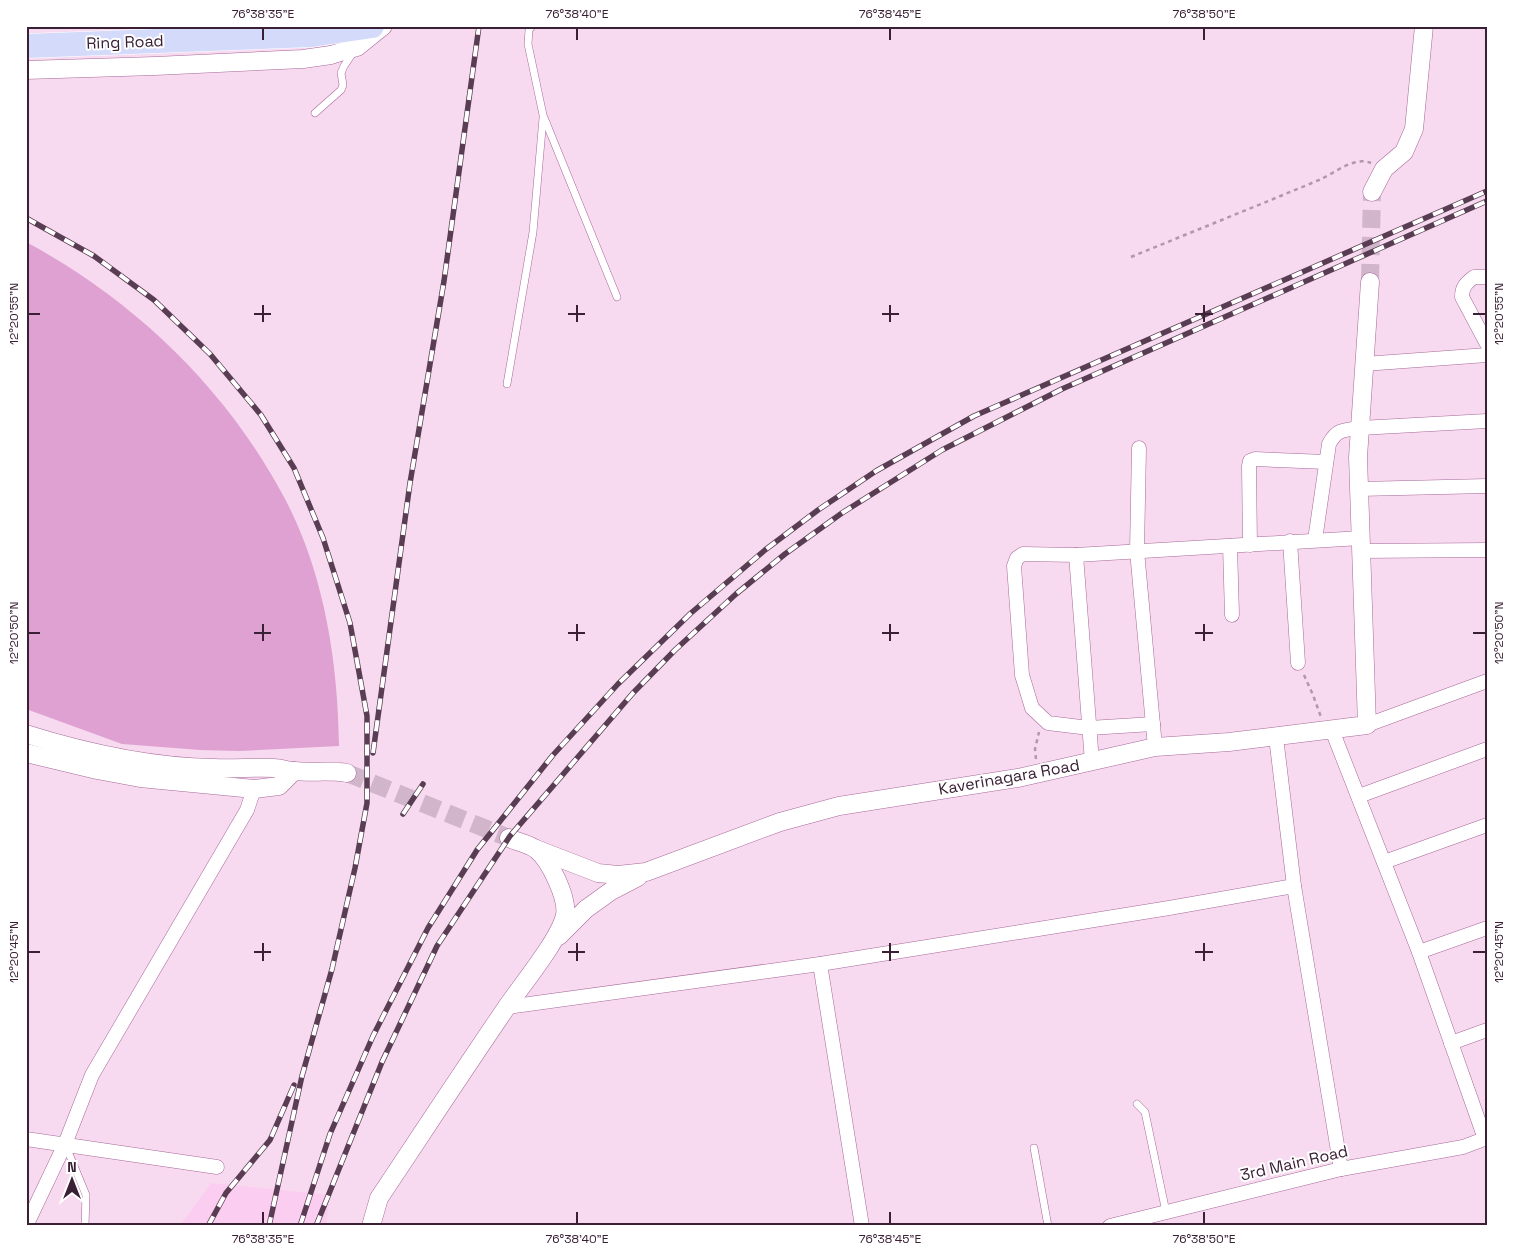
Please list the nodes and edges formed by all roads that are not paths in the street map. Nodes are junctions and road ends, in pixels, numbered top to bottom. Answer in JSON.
{"nodes":[{"id":1,"x":372,"y":26,"type":"edge"},
{"id":2,"x":383,"y":26,"type":"edge"},
{"id":3,"x":532,"y":26,"type":"edge"},
{"id":4,"x":1424,"y":26,"type":"edge"},
{"id":5,"x":26,"y":46,"type":"edge"},
{"id":6,"x":357,"y":47,"type":"junction"},
{"id":7,"x":26,"y":70,"type":"edge"},
{"id":8,"x":315,"y":113,"type":"dead end"},
{"id":9,"x":543,"y":115,"type":"junction"},
{"id":10,"x":1372,"y":192,"type":"tunnel mouth"},
{"id":11,"x":1487,"y":277,"type":"edge"},
{"id":12,"x":1370,"y":282,"type":"tunnel mouth"},
{"id":13,"x":617,"y":296,"type":"dead end"},
{"id":14,"x":1487,"y":343,"type":"edge"},
{"id":15,"x":1487,"y":355,"type":"edge"},
{"id":16,"x":1364,"y":364,"type":"junction"},
{"id":17,"x":507,"y":384,"type":"dead end"},
{"id":18,"x":1487,"y":421,"type":"edge"},
{"id":19,"x":1360,"y":428,"type":"junction"},
{"id":20,"x":1140,"y":448,"type":"dead end"},
{"id":21,"x":1326,"y":462,"type":"junction"},
{"id":22,"x":1487,"y":486,"type":"edge"},
{"id":23,"x":1359,"y":489,"type":"junction"},
{"id":24,"x":1315,"y":540,"type":"junction"},
{"id":25,"x":1290,"y":541,"type":"junction"},
{"id":26,"x":1250,"y":544,"type":"junction"},
{"id":27,"x":1361,"y":545,"type":"junction"},
{"id":28,"x":1230,"y":546,"type":"junction"},
{"id":29,"x":1487,"y":550,"type":"edge"},
{"id":30,"x":1137,"y":551,"type":"junction"},
{"id":31,"x":1076,"y":555,"type":"junction"},
{"id":32,"x":1232,"y":615,"type":"dead end"},
{"id":33,"x":1298,"y":663,"type":"road end"},
{"id":34,"x":1487,"y":681,"type":"edge"},
{"id":35,"x":1153,"y":724,"type":"junction"},
{"id":36,"x":1367,"y":725,"type":"junction"},
{"id":37,"x":1089,"y":728,"type":"junction"},
{"id":38,"x":1328,"y":730,"type":"junction"},
{"id":39,"x":26,"y":734,"type":"edge"},
{"id":40,"x":1276,"y":737,"type":"junction"},
{"id":41,"x":1155,"y":747,"type":"junction"},
{"id":42,"x":1487,"y":749,"type":"edge"},
{"id":43,"x":26,"y":753,"type":"edge"},
{"id":44,"x":1092,"y":762,"type":"junction"},
{"id":45,"x":294,"y":771,"type":"junction"},
{"id":46,"x":347,"y":773,"type":"tunnel mouth"},
{"id":47,"x":254,"y":789,"type":"junction"},
{"id":48,"x":1359,"y":796,"type":"junction"},
{"id":49,"x":1487,"y":825,"type":"edge"},
{"id":50,"x":509,"y":838,"type":"tunnel mouth"},
{"id":51,"x":536,"y":849,"type":"junction"},
{"id":52,"x":1384,"y":862,"type":"junction"},
{"id":53,"x":646,"y":872,"type":"junction"},
{"id":54,"x":1294,"y":886,"type":"junction"},
{"id":55,"x":1487,"y":928,"type":"edge"},
{"id":56,"x":548,"y":947,"type":"junction"},
{"id":57,"x":1419,"y":952,"type":"junction"},
{"id":58,"x":820,"y":964,"type":"junction"},
{"id":59,"x":507,"y":1007,"type":"junction"},
{"id":60,"x":1487,"y":1030,"type":"edge"},
{"id":61,"x":1451,"y":1043,"type":"junction"},
{"id":62,"x":1137,"y":1104,"type":"dead end"},
{"id":63,"x":26,"y":1139,"type":"edge"},
{"id":64,"x":1486,"y":1139,"type":"edge"},
{"id":65,"x":65,"y":1144,"type":"junction"},
{"id":66,"x":1034,"y":1148,"type":"dead end"},
{"id":67,"x":217,"y":1167,"type":"dead end"},
{"id":68,"x":1342,"y":1169,"type":"junction"},
{"id":69,"x":1166,"y":1212,"type":"junction"},
{"id":70,"x":26,"y":1226,"type":"edge"},
{"id":71,"x":85,"y":1226,"type":"edge"},
{"id":72,"x":371,"y":1226,"type":"edge"},
{"id":73,"x":862,"y":1226,"type":"edge"},
{"id":74,"x":1048,"y":1226,"type":"edge"},
{"id":75,"x":1110,"y":1226,"type":"edge"}],
"edges":[{"from":1,"to":5,"type":"highway","name":"Ring Road"},
{"from":2,"to":6,"type":"street"},
{"from":3,"to":9,"type":"lane"},
{"from":4,"to":10,"type":"street"},
{"from":6,"to":7,"type":"street"},
{"from":6,"to":8,"type":"lane"},
{"from":9,"to":13,"type":"lane"},
{"from":9,"to":17,"type":"lane"},
{"from":11,"to":14,"type":"street"},
{"from":12,"to":16,"type":"street"},
{"from":15,"to":16,"type":"street"},
{"from":16,"to":19,"type":"street"},
{"from":18,"to":19,"type":"street"},
{"from":19,"to":21,"type":"street"},
{"from":19,"to":23,"type":"street"},
{"from":20,"to":30,"type":"street"},
{"from":21,"to":24,"type":"street"},
{"from":21,"to":26,"type":"street"},
{"from":22,"to":23,"type":"street"},
{"from":23,"to":27,"type":"street"},
{"from":24,"to":25,"type":"street"},
{"from":24,"to":27,"type":"street"},
{"from":25,"to":26,"type":"street"},
{"from":25,"to":33,"type":"street"},
{"from":26,"to":28,"type":"street"},
{"from":27,"to":29,"type":"street"},
{"from":27,"to":36,"type":"street"},
{"from":28,"to":30,"type":"street"},
{"from":28,"to":32,"type":"street"},
{"from":30,"to":31,"type":"street"},
{"from":30,"to":35,"type":"street"},
{"from":31,"to":37,"type":"street"},
{"from":31,"to":37,"type":"street"},
{"from":34,"to":36,"type":"street","name":"Kaverinagara Road"},
{"from":35,"to":37,"type":"street"},
{"from":35,"to":41,"type":"street"},
{"from":36,"to":38,"type":"street","name":"Kaverinagara Road"},
{"from":37,"to":44,"type":"street"},
{"from":38,"to":40,"type":"street","name":"Kaverinagara Road"},
{"from":38,"to":48,"type":"street"},
{"from":39,"to":45,"type":"street"},
{"from":40,"to":41,"type":"street","name":"Kaverinagara Road"},
{"from":40,"to":54,"type":"street"},
{"from":41,"to":44,"type":"street","name":"Kaverinagara Road"},
{"from":42,"to":48,"type":"street"},
{"from":43,"to":47,"type":"street"},
{"from":44,"to":53,"type":"street","name":"Kaverinagara Road"},
{"from":45,"to":46,"type":"street"},
{"from":45,"to":47,"type":"street"},
{"from":47,"to":65,"type":"street"},
{"from":48,"to":52,"type":"street"},
{"from":49,"to":52,"type":"street"},
{"from":50,"to":51,"type":"street","name":"Kaverinagara Road"},
{"from":51,"to":53,"type":"street","name":"Kaverinagara Road"},
{"from":51,"to":56,"type":"street"},
{"from":52,"to":57,"type":"street"},
{"from":53,"to":56,"type":"street"},
{"from":54,"to":58,"type":"street"},
{"from":54,"to":68,"type":"street"},
{"from":55,"to":57,"type":"street"},
{"from":56,"to":59,"type":"street"},
{"from":57,"to":61,"type":"street"},
{"from":58,"to":59,"type":"street"},
{"from":58,"to":73,"type":"street"},
{"from":59,"to":72,"type":"street"},
{"from":60,"to":61,"type":"street"},
{"from":61,"to":64,"type":"street"},
{"from":62,"to":69,"type":"lane"},
{"from":63,"to":65,"type":"street"},
{"from":64,"to":68,"type":"street","name":"3rd Main Road"},
{"from":65,"to":67,"type":"street"},
{"from":65,"to":70,"type":"street"},
{"from":65,"to":71,"type":"lane"},
{"from":66,"to":74,"type":"lane"},
{"from":68,"to":69,"type":"street","name":"3rd Main Road"},
{"from":69,"to":75,"type":"street","name":"3rd Main Road"}]}
